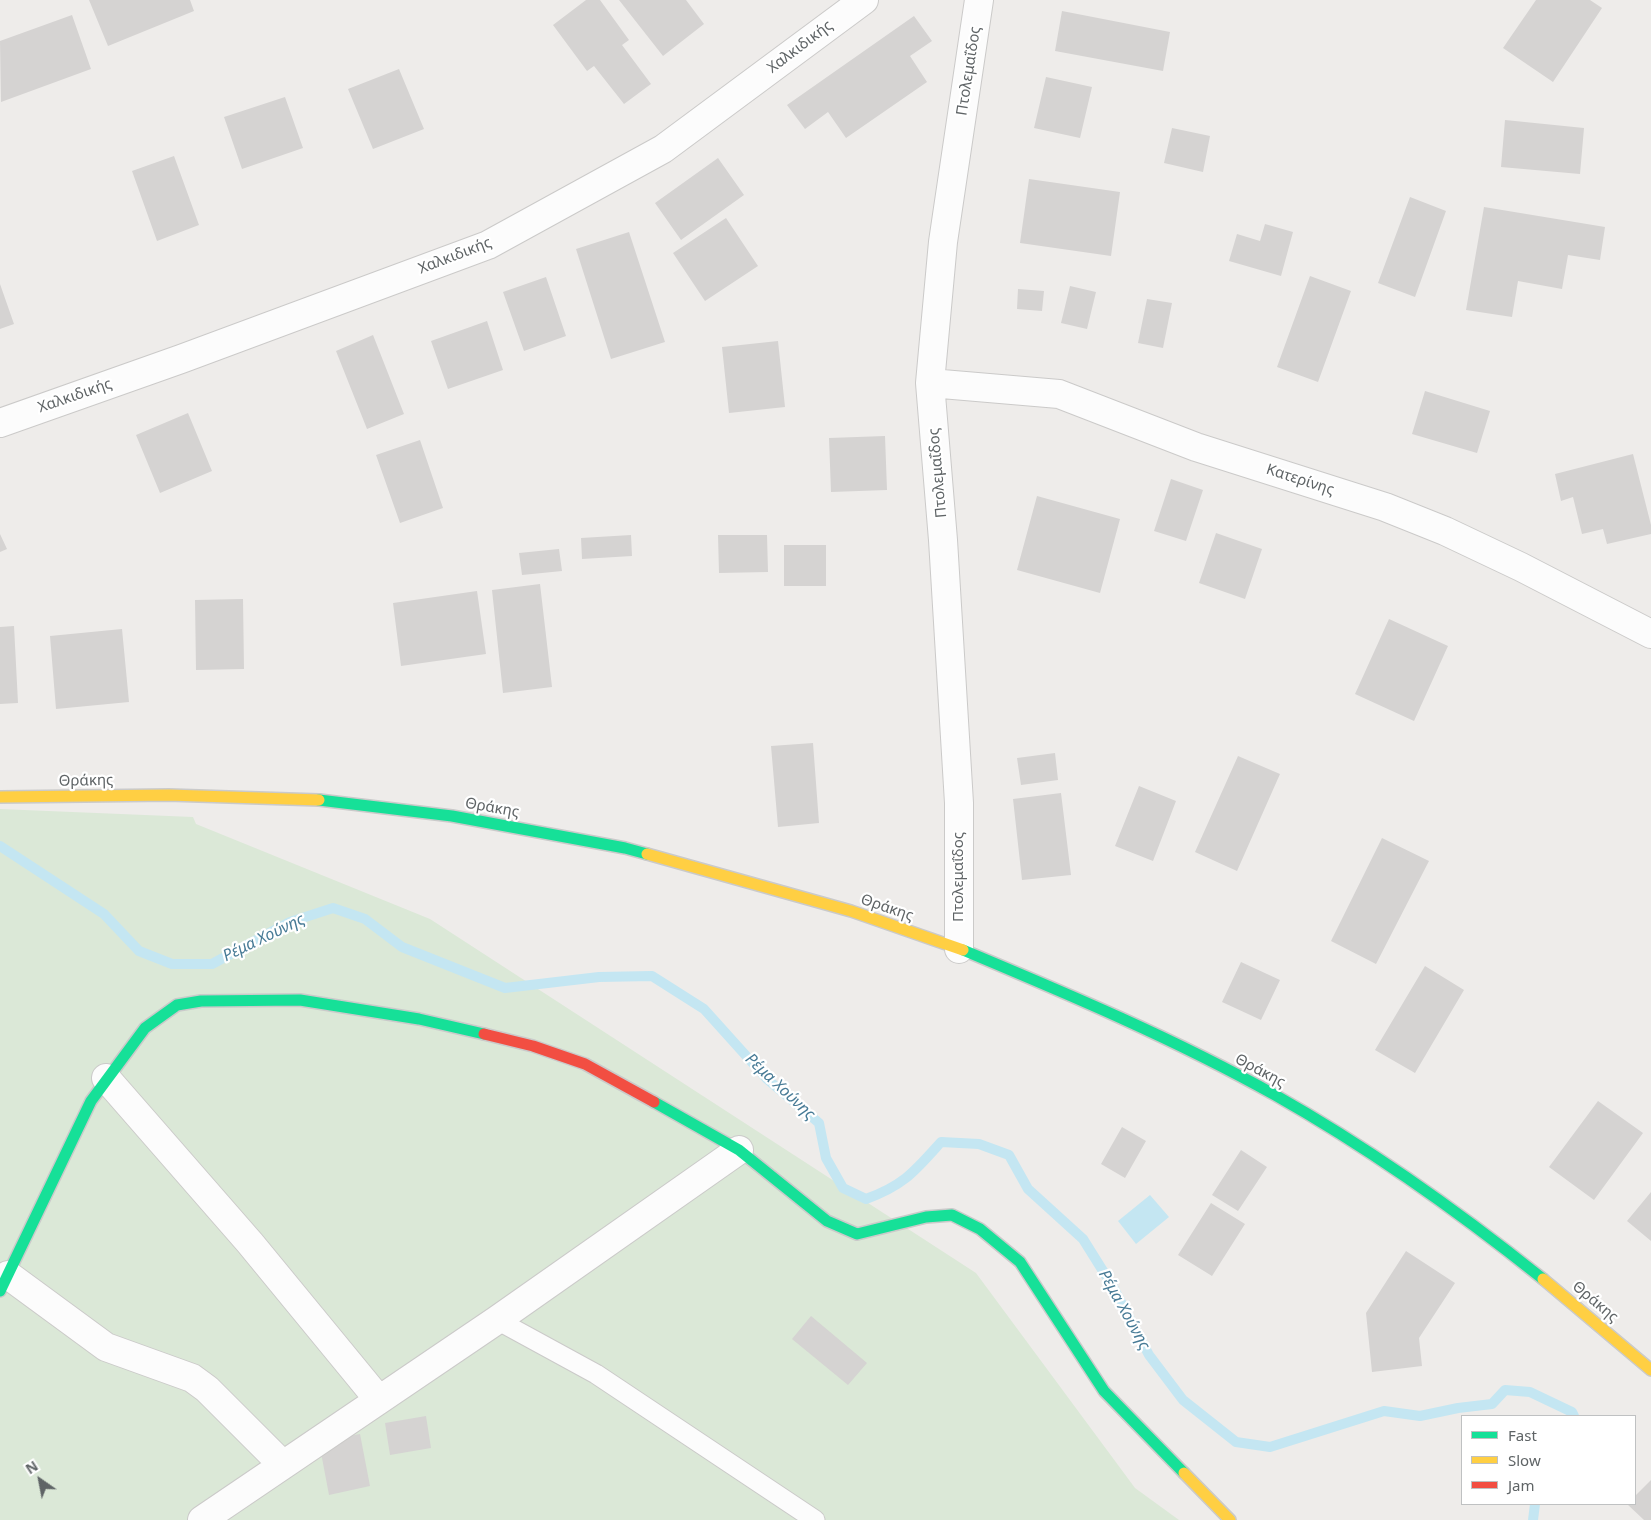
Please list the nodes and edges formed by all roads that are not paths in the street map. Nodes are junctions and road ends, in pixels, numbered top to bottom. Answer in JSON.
{"nodes":[{"id":1,"x":864,"y":0,"type":"edge"},
{"id":2,"x":980,"y":0,"type":"edge"},
{"id":3,"x":930,"y":383,"type":"junction"},
{"id":4,"x":0,"y":423,"type":"edge"},
{"id":5,"x":1651,"y":634,"type":"edge"},
{"id":6,"x":0,"y":796,"type":"edge"},
{"id":7,"x":959,"y":949,"type":"junction"},
{"id":8,"x":106,"y":1078,"type":"junction"},
{"id":9,"x":739,"y":1150,"type":"junction"},
{"id":10,"x":4,"y":1283,"type":"edge"},
{"id":11,"x":496,"y":1320,"type":"junction"},
{"id":12,"x":1651,"y":1370,"type":"edge"},
{"id":13,"x":380,"y":1400,"type":"junction"},
{"id":14,"x":283,"y":1465,"type":"junction"},
{"id":15,"x":202,"y":1520,"type":"edge"},
{"id":16,"x":815,"y":1520,"type":"edge"},
{"id":17,"x":1230,"y":1520,"type":"edge"}],
"edges":[{"from":1,"to":4,"type":"street","name":"Χαλκιδικής"},
{"from":2,"to":3,"type":"street","name":"Πτολεμαΐδος"},
{"from":3,"to":5,"type":"street","name":"Κατερίνης"},
{"from":3,"to":7,"type":"street","name":"Πτολεμαΐδος"},
{"from":6,"to":7,"type":"street","name":"Θράκης"},
{"from":7,"to":12,"type":"street","name":"Θράκης"},
{"from":8,"to":9,"type":"street"},
{"from":8,"to":10,"type":"street"},
{"from":8,"to":13,"type":"street"},
{"from":9,"to":11,"type":"street"},
{"from":9,"to":17,"type":"street"},
{"from":10,"to":14,"type":"street"},
{"from":11,"to":13,"type":"street"},
{"from":11,"to":16,"type":"lane"},
{"from":13,"to":14,"type":"street"},
{"from":14,"to":15,"type":"street"}]}
